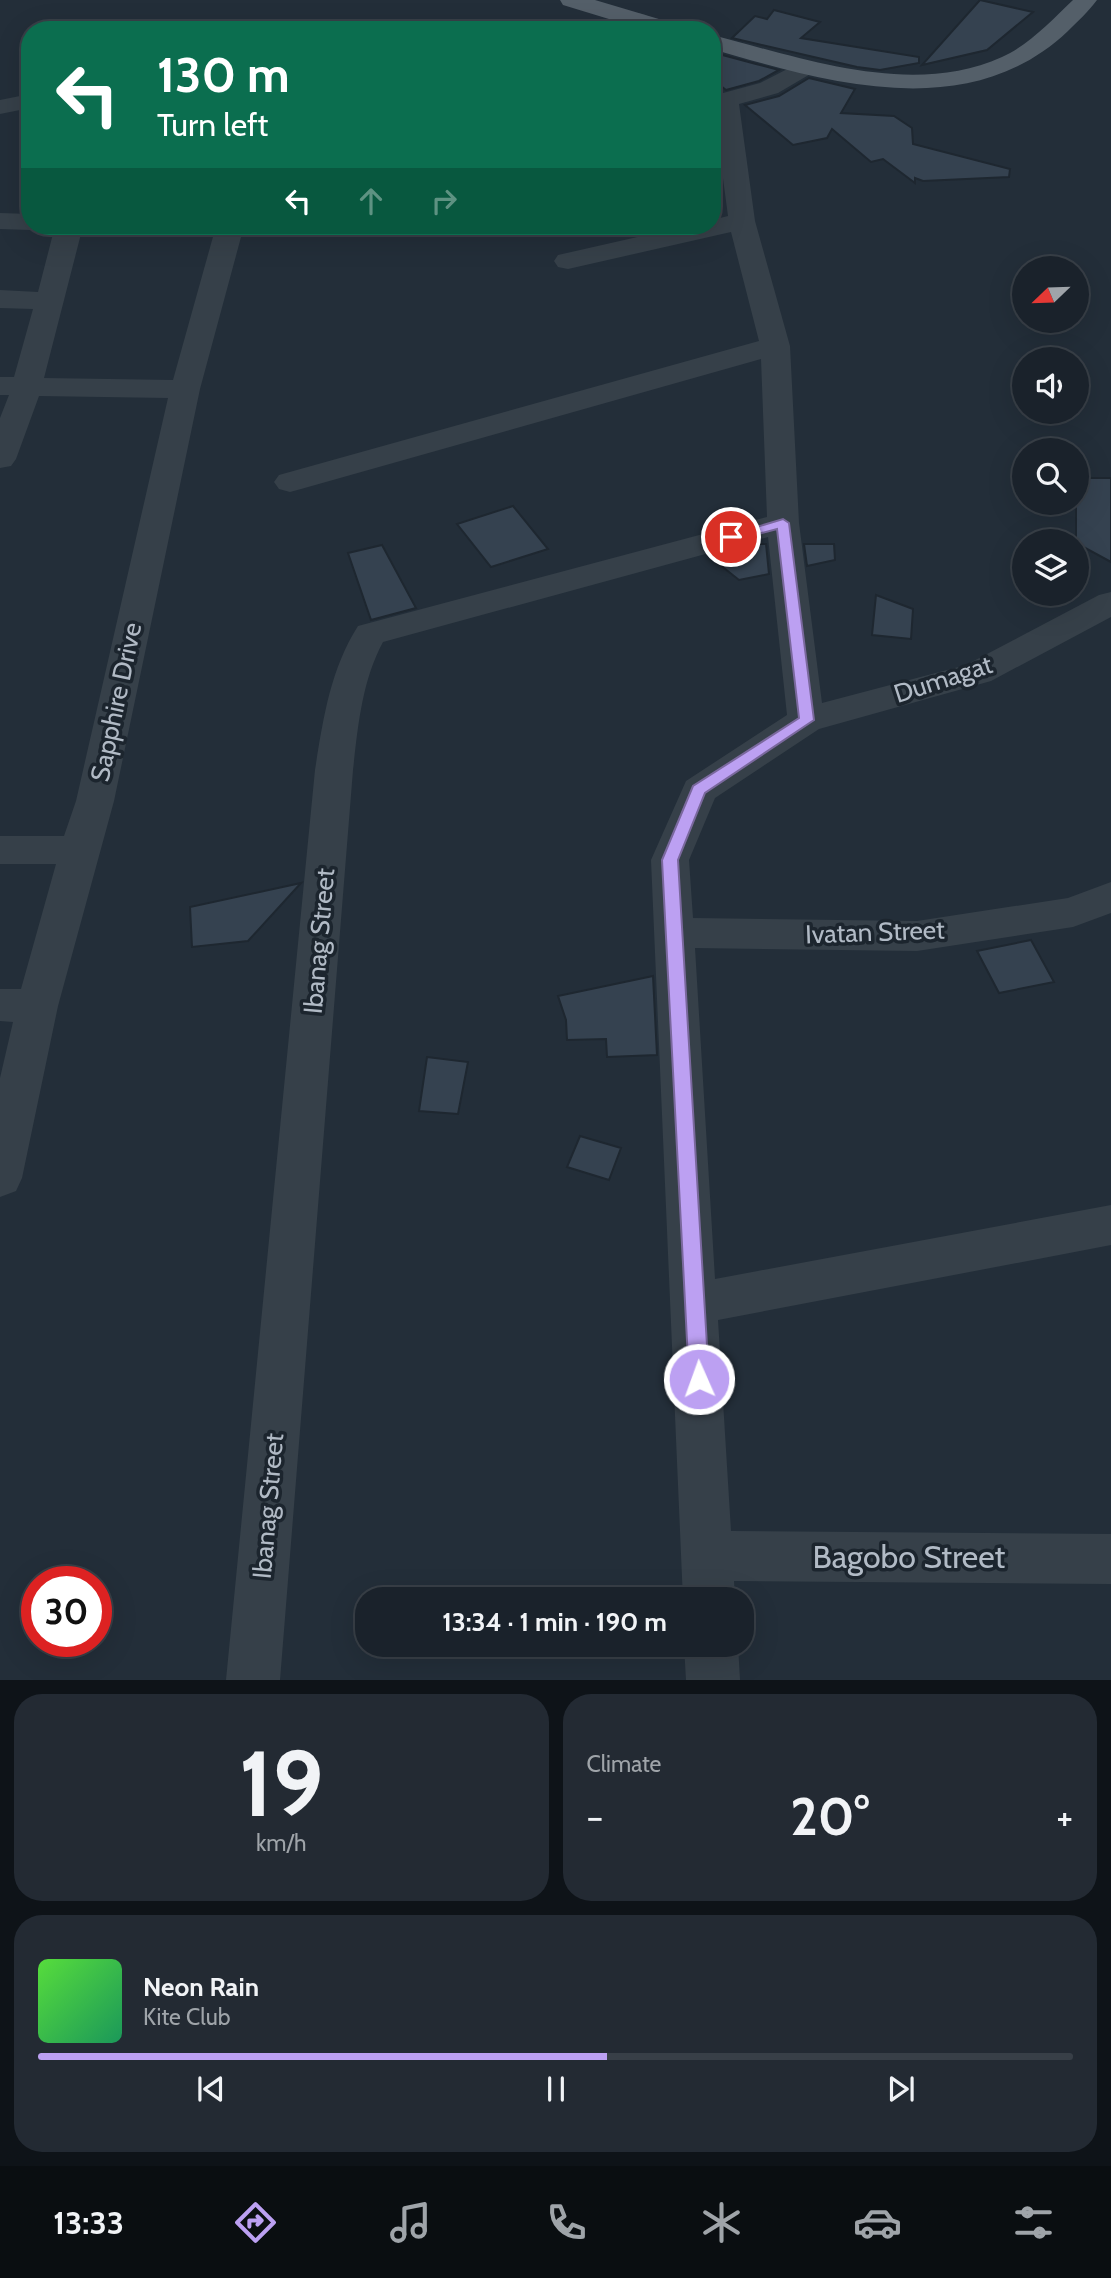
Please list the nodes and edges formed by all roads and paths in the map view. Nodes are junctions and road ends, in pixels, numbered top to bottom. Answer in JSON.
{"nodes":[{"id":1,"x":571,"y":0,"type":"edge"},
{"id":2,"x":1086,"y":0,"type":"edge"},
{"id":3,"x":638,"y":20,"type":"junction"},
{"id":4,"x":633,"y":21,"type":"edge"},
{"id":5,"x":641,"y":21,"type":"edge"},
{"id":6,"x":721,"y":45,"type":"edge"},
{"id":7,"x":803,"y":68,"type":"junction"},
{"id":8,"x":721,"y":102,"type":"edge"},
{"id":9,"x":21,"y":103,"type":"edge"},
{"id":10,"x":0,"y":107,"type":"edge"},
{"id":11,"x":721,"y":113,"type":"edge"},
{"id":12,"x":0,"y":221,"type":"edge"},
{"id":13,"x":742,"y":221,"type":"junction"},
{"id":14,"x":21,"y":222,"type":"edge"},
{"id":15,"x":721,"y":226,"type":"edge"},
{"id":16,"x":67,"y":235,"type":"edge"},
{"id":17,"x":228,"y":235,"type":"edge"},
{"id":18,"x":681,"y":235,"type":"edge"},
{"id":19,"x":568,"y":261,"type":"dead end"},
{"id":20,"x":0,"y":299,"type":"edge"},
{"id":21,"x":50,"y":301,"type":"junction"},
{"id":22,"x":775,"y":346,"type":"junction"},
{"id":23,"x":13,"y":386,"type":"edge"},
{"id":24,"x":186,"y":389,"type":"junction"},
{"id":25,"x":0,"y":459,"type":"edge"},
{"id":26,"x":290,"y":482,"type":"dead end"},
{"id":27,"x":783,"y":523,"type":"junction"},
{"id":28,"x":1111,"y":603,"type":"edge"},
{"id":29,"x":806,"y":720,"type":"junction"},
{"id":30,"x":0,"y":850,"type":"edge"},
{"id":31,"x":79,"y":850,"type":"junction"},
{"id":32,"x":1111,"y":897,"type":"edge"},
{"id":33,"x":676,"y":933,"type":"junction"},
{"id":34,"x":19,"y":1006,"type":"edge"},
{"id":35,"x":0,"y":1178,"type":"edge"},
{"id":36,"x":1111,"y":1225,"type":"edge"},
{"id":37,"x":696,"y":1303,"type":"junction"},
{"id":38,"x":1111,"y":1559,"type":"edge"},
{"id":39,"x":708,"y":1578,"type":"edge"},
{"id":40,"x":712,"y":1657,"type":"edge"},
{"id":41,"x":253,"y":1679,"type":"edge"},
{"id":42,"x":713,"y":1679,"type":"edge"}],
"edges":[{"from":1,"to":3,"type":"main road"},
{"from":2,"to":7,"type":"main road"},
{"from":3,"to":4,"type":"street"},
{"from":3,"to":5,"type":"main road"},
{"from":6,"to":7,"type":"main road"},
{"from":7,"to":8,"type":"street"},
{"from":9,"to":10,"type":"street"},
{"from":11,"to":13,"type":"street"},
{"from":12,"to":14,"type":"street"},
{"from":13,"to":15,"type":"street"},
{"from":13,"to":22,"type":"street"},
{"from":16,"to":21,"type":"street"},
{"from":17,"to":24,"type":"street","name":"Sapphire Drive"},
{"from":18,"to":19,"type":"street"},
{"from":20,"to":21,"type":"street"},
{"from":21,"to":23,"type":"street"},
{"from":22,"to":26,"type":"street"},
{"from":22,"to":27,"type":"street"},
{"from":23,"to":24,"type":"street"},
{"from":23,"to":25,"type":"street"},
{"from":24,"to":31,"type":"street","name":"Sapphire Drive"},
{"from":27,"to":29,"type":"street"},
{"from":27,"to":41,"type":"street","name":"Ibanag Street"},
{"from":28,"to":29,"type":"street","name":"Dumagat"},
{"from":29,"to":33,"type":"street","name":"Dumagat"},
{"from":30,"to":31,"type":"street"},
{"from":31,"to":34,"type":"street","name":"Sapphire Drive"},
{"from":32,"to":33,"type":"street","name":"Ivatan Street"},
{"from":33,"to":37,"type":"street","name":"Dumagat"},
{"from":34,"to":35,"type":"street","name":"Sapphire Drive"},
{"from":36,"to":37,"type":"street"},
{"from":37,"to":39,"type":"street","name":"Dumagat"},
{"from":38,"to":39,"type":"street","name":"Bagobo Street"},
{"from":40,"to":42,"type":"street"}]}
